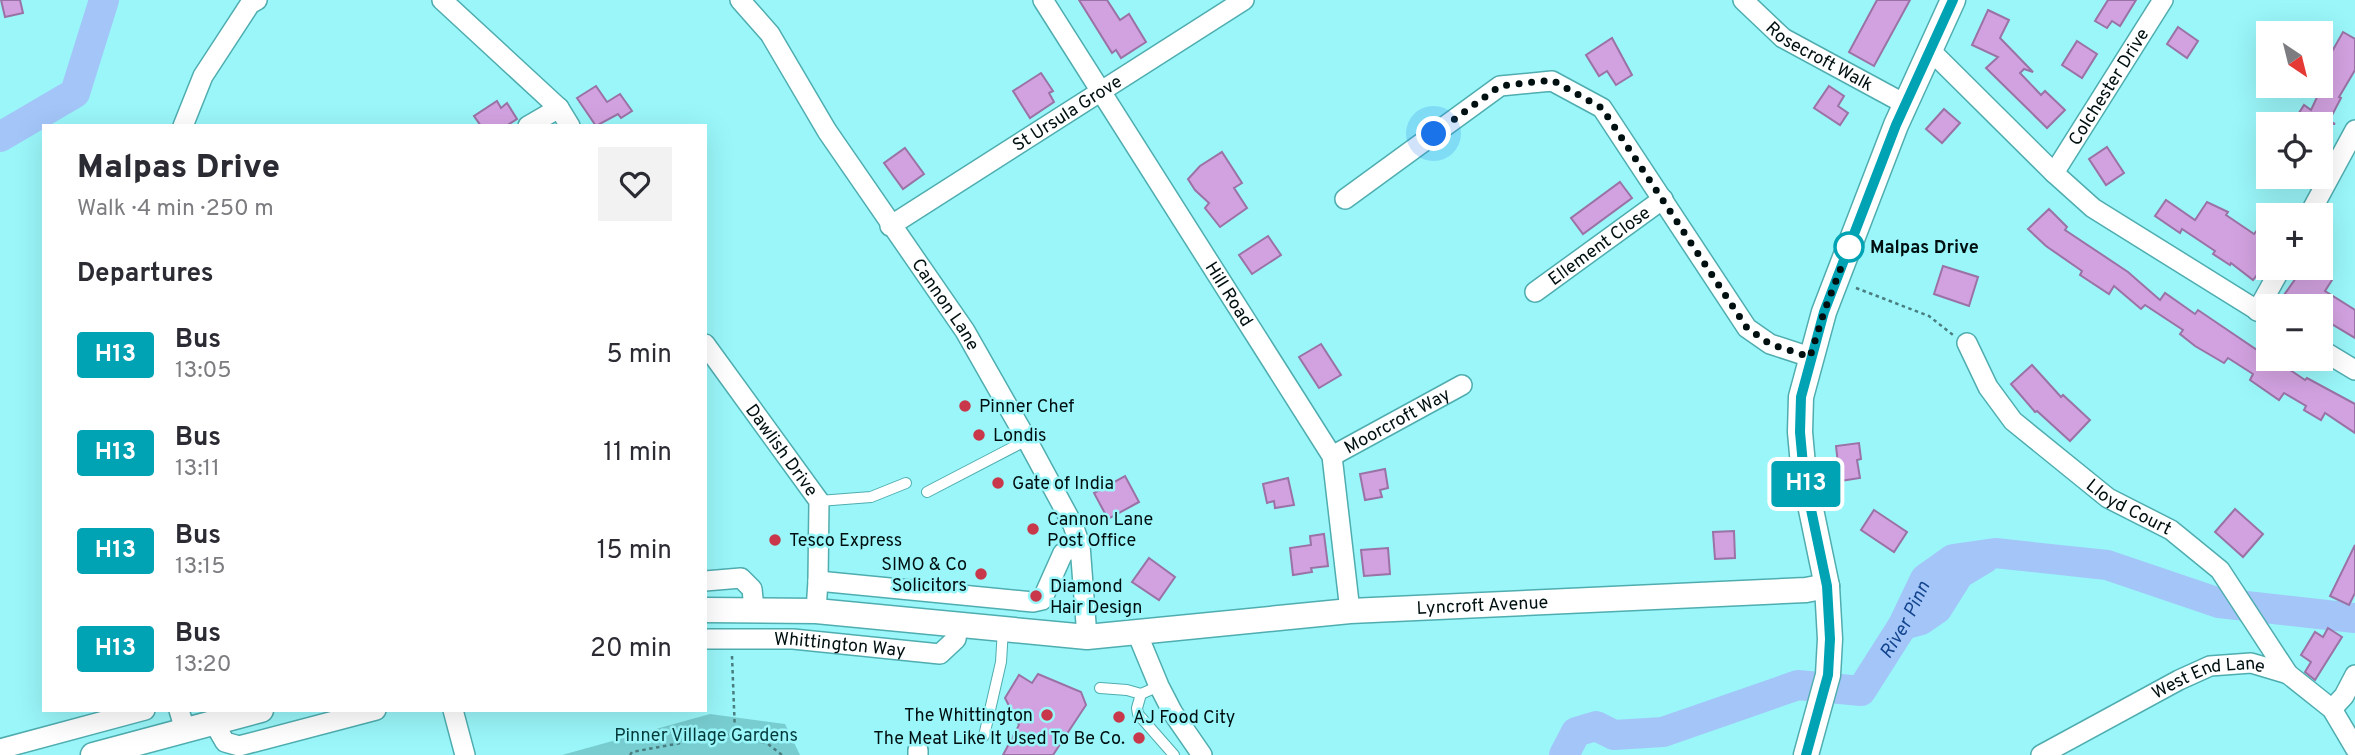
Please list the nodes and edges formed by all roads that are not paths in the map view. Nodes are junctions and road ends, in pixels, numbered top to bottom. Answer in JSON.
{"nodes":[{"id":1,"x":257,"y":0,"type":"edge"},
{"id":2,"x":442,"y":0,"type":"edge"},
{"id":3,"x":740,"y":0,"type":"edge"},
{"id":4,"x":1043,"y":0,"type":"edge"},
{"id":5,"x":1244,"y":0,"type":"edge"},
{"id":6,"x":1743,"y":0,"type":"edge"},
{"id":7,"x":1953,"y":0,"type":"edge"},
{"id":8,"x":2163,"y":0,"type":"edge"},
{"id":9,"x":1930,"y":50,"type":"junction"},
{"id":10,"x":1100,"y":92,"type":"junction"},
{"id":11,"x":1905,"y":104,"type":"junction"},
{"id":12,"x":559,"y":108,"type":"junction"},
{"id":13,"x":184,"y":124,"type":"edge"},
{"id":14,"x":531,"y":124,"type":"edge"},
{"id":15,"x":569,"y":124,"type":"edge"},
{"id":16,"x":2355,"y":130,"type":"edge"},
{"id":17,"x":2054,"y":173,"type":"junction"},
{"id":18,"x":1345,"y":198,"type":"dead end"},
{"id":19,"x":1663,"y":199,"type":"junction"},
{"id":20,"x":2315,"y":203,"type":"edge"},
{"id":21,"x":890,"y":226,"type":"junction"},
{"id":22,"x":1535,"y":292,"type":"dead end"},
{"id":23,"x":2256,"y":310,"type":"edge"},
{"id":24,"x":1968,"y":342,"type":"road end"},
{"id":25,"x":708,"y":353,"type":"edge"},
{"id":26,"x":1810,"y":357,"type":"junction"},
{"id":27,"x":2333,"y":357,"type":"edge"},
{"id":28,"x":2355,"y":370,"type":"edge"},
{"id":29,"x":1462,"y":385,"type":"dead end"},
{"id":30,"x":1027,"y":440,"type":"junction"},
{"id":31,"x":1332,"y":456,"type":"junction"},
{"id":32,"x":906,"y":483,"type":"dead end"},
{"id":33,"x":927,"y":492,"type":"dead end"},
{"id":34,"x":819,"y":501,"type":"junction"},
{"id":35,"x":1080,"y":545,"type":"junction"},
{"id":36,"x":707,"y":581,"type":"edge"},
{"id":37,"x":818,"y":581,"type":"junction"},
{"id":38,"x":1827,"y":586,"type":"junction"},
{"id":39,"x":754,"y":609,"type":"junction"},
{"id":40,"x":707,"y":610,"type":"edge"},
{"id":41,"x":816,"y":611,"type":"junction"},
{"id":42,"x":1350,"y":611,"type":"junction"},
{"id":43,"x":958,"y":626,"type":"junction"},
{"id":44,"x":1003,"y":629,"type":"junction"},
{"id":45,"x":1138,"y":633,"type":"junction"},
{"id":46,"x":1087,"y":637,"type":"junction"},
{"id":47,"x":707,"y":639,"type":"edge"},
{"id":48,"x":2288,"y":674,"type":"junction"},
{"id":49,"x":2355,"y":675,"type":"edge"},
{"id":50,"x":1100,"y":688,"type":"dead end"},
{"id":51,"x":1150,"y":690,"type":"junction"},
{"id":52,"x":2332,"y":709,"type":"junction"},
{"id":53,"x":138,"y":712,"type":"edge"},
{"id":54,"x":254,"y":712,"type":"edge"},
{"id":55,"x":368,"y":712,"type":"edge"},
{"id":56,"x":454,"y":712,"type":"edge"},
{"id":57,"x":182,"y":720,"type":"edge"},
{"id":58,"x":214,"y":723,"type":"junction"},
{"id":59,"x":984,"y":736,"type":"dead end"},
{"id":60,"x":2355,"y":748,"type":"edge"},
{"id":61,"x":0,"y":749,"type":"edge"},
{"id":62,"x":93,"y":755,"type":"edge"},
{"id":63,"x":465,"y":755,"type":"edge"},
{"id":64,"x":1174,"y":755,"type":"edge"},
{"id":65,"x":1202,"y":755,"type":"edge"},
{"id":66,"x":1806,"y":755,"type":"edge"},
{"id":67,"x":2041,"y":755,"type":"edge"}],
"edges":[{"from":1,"to":13,"type":"street"},
{"from":2,"to":12,"type":"street"},
{"from":3,"to":21,"type":"street","name":"Cannon Lane"},
{"from":4,"to":10,"type":"street","name":"Hill Road"},
{"from":5,"to":10,"type":"street","name":"St Ursula Grove"},
{"from":6,"to":11,"type":"street","name":"Rosecroft Walk"},
{"from":7,"to":9,"type":"street"},
{"from":8,"to":17,"type":"street","name":"Colchester Drive"},
{"from":9,"to":11,"type":"street"},
{"from":9,"to":17,"type":"street"},
{"from":10,"to":21,"type":"street","name":"St Ursula Grove"},
{"from":10,"to":31,"type":"street","name":"Hill Road"},
{"from":11,"to":26,"type":"street"},
{"from":12,"to":14,"type":"street"},
{"from":12,"to":15,"type":"street"},
{"from":16,"to":20,"type":"street"},
{"from":17,"to":23,"type":"street"},
{"from":18,"to":19,"type":"street","name":"Ellement Close"},
{"from":19,"to":22,"type":"street","name":"Ellement Close"},
{"from":19,"to":26,"type":"street","name":"Ellement Close"},
{"from":21,"to":30,"type":"street","name":"Cannon Lane"},
{"from":24,"to":48,"type":"street","name":"Lloyd Court"},
{"from":25,"to":34,"type":"street","name":"Dawlish Drive"},
{"from":26,"to":38,"type":"street"},
{"from":27,"to":28,"type":"street"},
{"from":29,"to":31,"type":"street","name":"Moorcroft Way"},
{"from":30,"to":33,"type":"lane"},
{"from":30,"to":35,"type":"street","name":"Cannon Lane"},
{"from":31,"to":42,"type":"street","name":"Hill Road"},
{"from":32,"to":34,"type":"lane"},
{"from":34,"to":37,"type":"street","name":"Dawlish Drive"},
{"from":35,"to":37,"type":"street"},
{"from":35,"to":46,"type":"street","name":"Cannon Lane"},
{"from":36,"to":39,"type":"street"},
{"from":37,"to":41,"type":"street","name":"Dawlish Drive"},
{"from":38,"to":42,"type":"street","name":"Lyncroft Avenue"},
{"from":38,"to":66,"type":"street"},
{"from":39,"to":40,"type":"street","name":"Whittington Way"},
{"from":39,"to":41,"type":"street","name":"Whittington Way"},
{"from":41,"to":43,"type":"street","name":"Whittington Way"},
{"from":42,"to":45,"type":"street","name":"Lyncroft Avenue"},
{"from":43,"to":44,"type":"street","name":"Whittington Way"},
{"from":43,"to":47,"type":"street","name":"Whittington Way"},
{"from":44,"to":46,"type":"street","name":"Whittington Way"},
{"from":44,"to":59,"type":"lane"},
{"from":45,"to":46,"type":"street","name":"Whittington Way"},
{"from":45,"to":51,"type":"street"},
{"from":48,"to":52,"type":"street","name":"West End Lane"},
{"from":48,"to":67,"type":"street","name":"West End Lane"},
{"from":49,"to":52,"type":"street"},
{"from":50,"to":51,"type":"lane"},
{"from":51,"to":64,"type":"lane"},
{"from":51,"to":65,"type":"street"},
{"from":52,"to":60,"type":"street","name":"West End Lane"},
{"from":53,"to":61,"type":"street"},
{"from":54,"to":58,"type":"street"},
{"from":55,"to":58,"type":"street"},
{"from":56,"to":63,"type":"street"},
{"from":57,"to":58,"type":"street"},
{"from":57,"to":62,"type":"street"}]}
